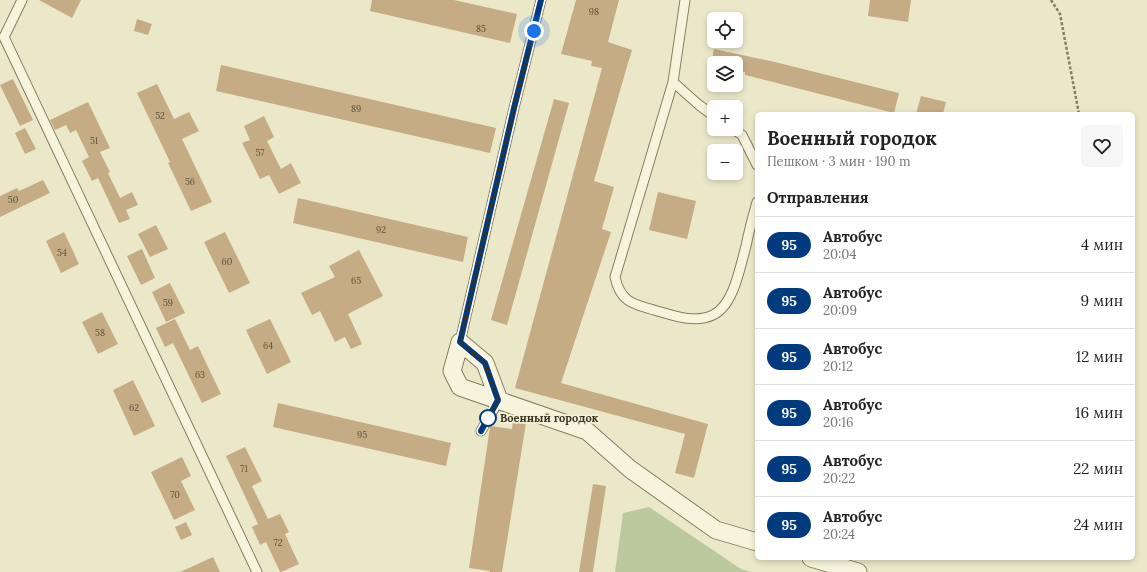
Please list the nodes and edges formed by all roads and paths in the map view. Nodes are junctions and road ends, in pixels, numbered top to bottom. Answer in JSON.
{"nodes":[{"id":1,"x":22,"y":0,"type":"edge"},
{"id":2,"x":541,"y":0,"type":"edge"},
{"id":3,"x":685,"y":0,"type":"edge"},
{"id":4,"x":1051,"y":0,"type":"edge"},
{"id":5,"x":673,"y":82,"type":"junction"},
{"id":6,"x":707,"y":111,"type":"edge"},
{"id":7,"x":1078,"y":112,"type":"edge"},
{"id":8,"x":742,"y":136,"type":"edge"},
{"id":9,"x":755,"y":161,"type":"edge"},
{"id":10,"x":755,"y":210,"type":"edge"},
{"id":11,"x":460,"y":342,"type":"junction"},
{"id":12,"x":498,"y":400,"type":"junction"},
{"id":13,"x":481,"y":431,"type":"dead end"},
{"id":14,"x":755,"y":541,"type":"edge"},
{"id":15,"x":818,"y":560,"type":"edge"},
{"id":16,"x":257,"y":572,"type":"edge"},
{"id":17,"x":858,"y":572,"type":"edge"}],
"edges":[{"from":1,"to":16,"type":"lane"},
{"from":2,"to":11,"type":"lane"},
{"from":3,"to":5,"type":"lane"},
{"from":4,"to":7,"type":"path"},
{"from":5,"to":6,"type":"lane"},
{"from":5,"to":10,"type":"lane"},
{"from":8,"to":9,"type":"lane"},
{"from":11,"to":12,"type":"street"},
{"from":11,"to":12,"type":"street"},
{"from":12,"to":13,"type":"lane"},
{"from":12,"to":14,"type":"street"},
{"from":15,"to":17,"type":"street"}]}
